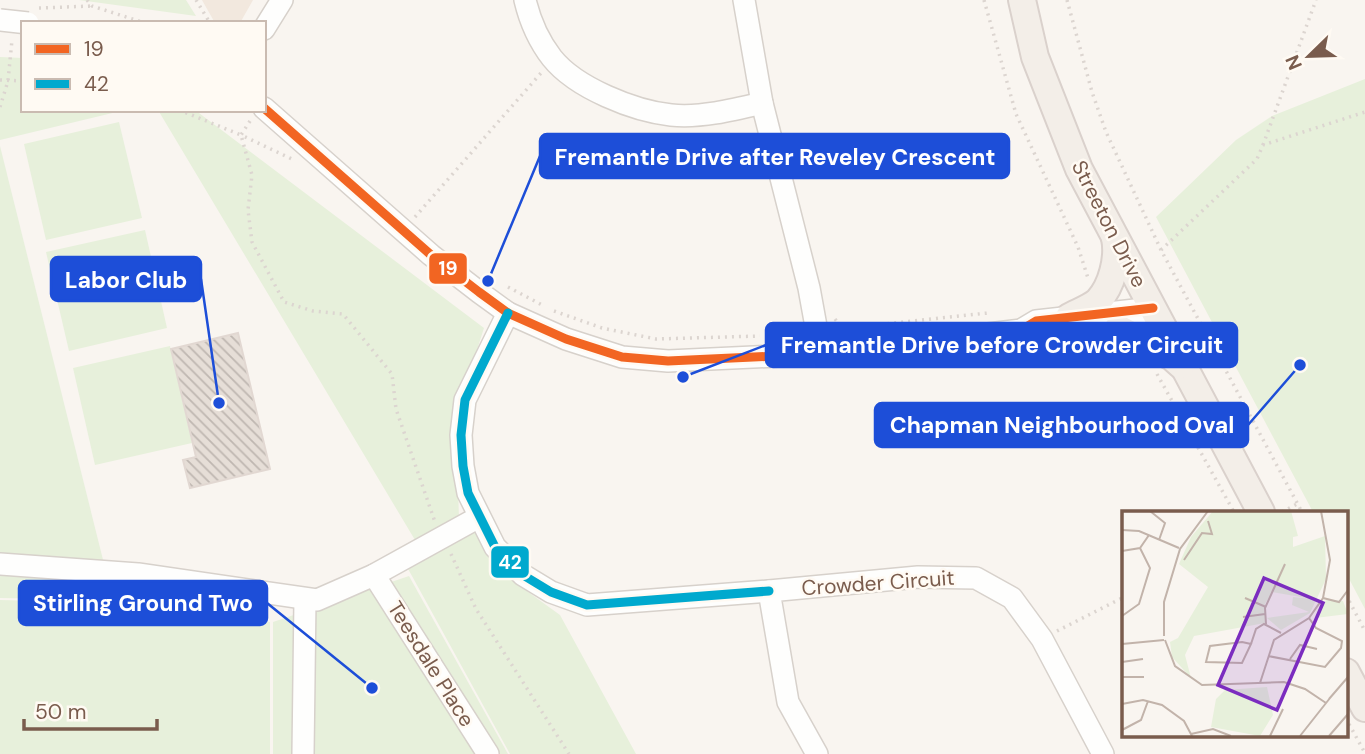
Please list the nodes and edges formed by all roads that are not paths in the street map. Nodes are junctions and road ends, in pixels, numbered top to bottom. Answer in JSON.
{"nodes":[{"id":1,"x":282,"y":0,"type":"edge"},
{"id":2,"x":525,"y":0,"type":"edge"},
{"id":3,"x":744,"y":0,"type":"edge"},
{"id":4,"x":1022,"y":0,"type":"edge"},
{"id":5,"x":266,"y":27,"type":"edge"},
{"id":6,"x":762,"y":103,"type":"junction"},
{"id":7,"x":266,"y":110,"type":"edge"},
{"id":8,"x":1114,"y":235,"type":"junction"},
{"id":9,"x":509,"y":313,"type":"junction"},
{"id":10,"x":1157,"y":316,"type":"junction"},
{"id":11,"x":1069,"y":317,"type":"junction"},
{"id":12,"x":1118,"y":328,"type":"junction"},
{"id":13,"x":1021,"y":330,"type":"junction"},
{"id":14,"x":821,"y":354,"type":"junction"},
{"id":15,"x":1185,"y":369,"type":"junction"},
{"id":16,"x":1260,"y":511,"type":"edge"},
{"id":17,"x":479,"y":517,"type":"junction"},
{"id":18,"x":0,"y":565,"type":"edge"},
{"id":19,"x":374,"y":575,"type":"junction"},
{"id":20,"x":769,"y":591,"type":"junction"},
{"id":21,"x":305,"y":599,"type":"junction"},
{"id":22,"x":1348,"y":676,"type":"edge"},
{"id":23,"x":1365,"y":708,"type":"edge"},
{"id":24,"x":303,"y":754,"type":"edge"},
{"id":25,"x":488,"y":754,"type":"edge"},
{"id":26,"x":817,"y":754,"type":"edge"},
{"id":27,"x":1103,"y":754,"type":"edge"}],
"edges":[{"from":1,"to":5,"type":"street"},
{"from":2,"to":6,"type":"street"},
{"from":3,"to":6,"type":"street"},
{"from":4,"to":8,"type":"main road","name":"Streeton Drive"},
{"from":6,"to":14,"type":"street"},
{"from":7,"to":9,"type":"street"},
{"from":8,"to":10,"type":"main road","name":"Streeton Drive"},
{"from":8,"to":11,"type":"main road"},
{"from":9,"to":14,"type":"street"},
{"from":9,"to":17,"type":"street","name":"Crowder Circuit"},
{"from":10,"to":11,"type":"street"},
{"from":10,"to":12,"type":"street"},
{"from":10,"to":15,"type":"main road","name":"Streeton Drive"},
{"from":11,"to":13,"type":"street"},
{"from":12,"to":13,"type":"street"},
{"from":12,"to":15,"type":"main road"},
{"from":13,"to":14,"type":"street"},
{"from":15,"to":16,"type":"main road","name":"Streeton Drive"},
{"from":17,"to":19,"type":"street"},
{"from":17,"to":20,"type":"street","name":"Crowder Circuit"},
{"from":18,"to":21,"type":"street"},
{"from":19,"to":21,"type":"street"},
{"from":19,"to":25,"type":"street","name":"Teesdale Place"},
{"from":20,"to":26,"type":"street","name":"Crowder Circuit"},
{"from":20,"to":27,"type":"street","name":"Crowder Circuit"},
{"from":21,"to":24,"type":"street"},
{"from":22,"to":23,"type":"main road"}]}
